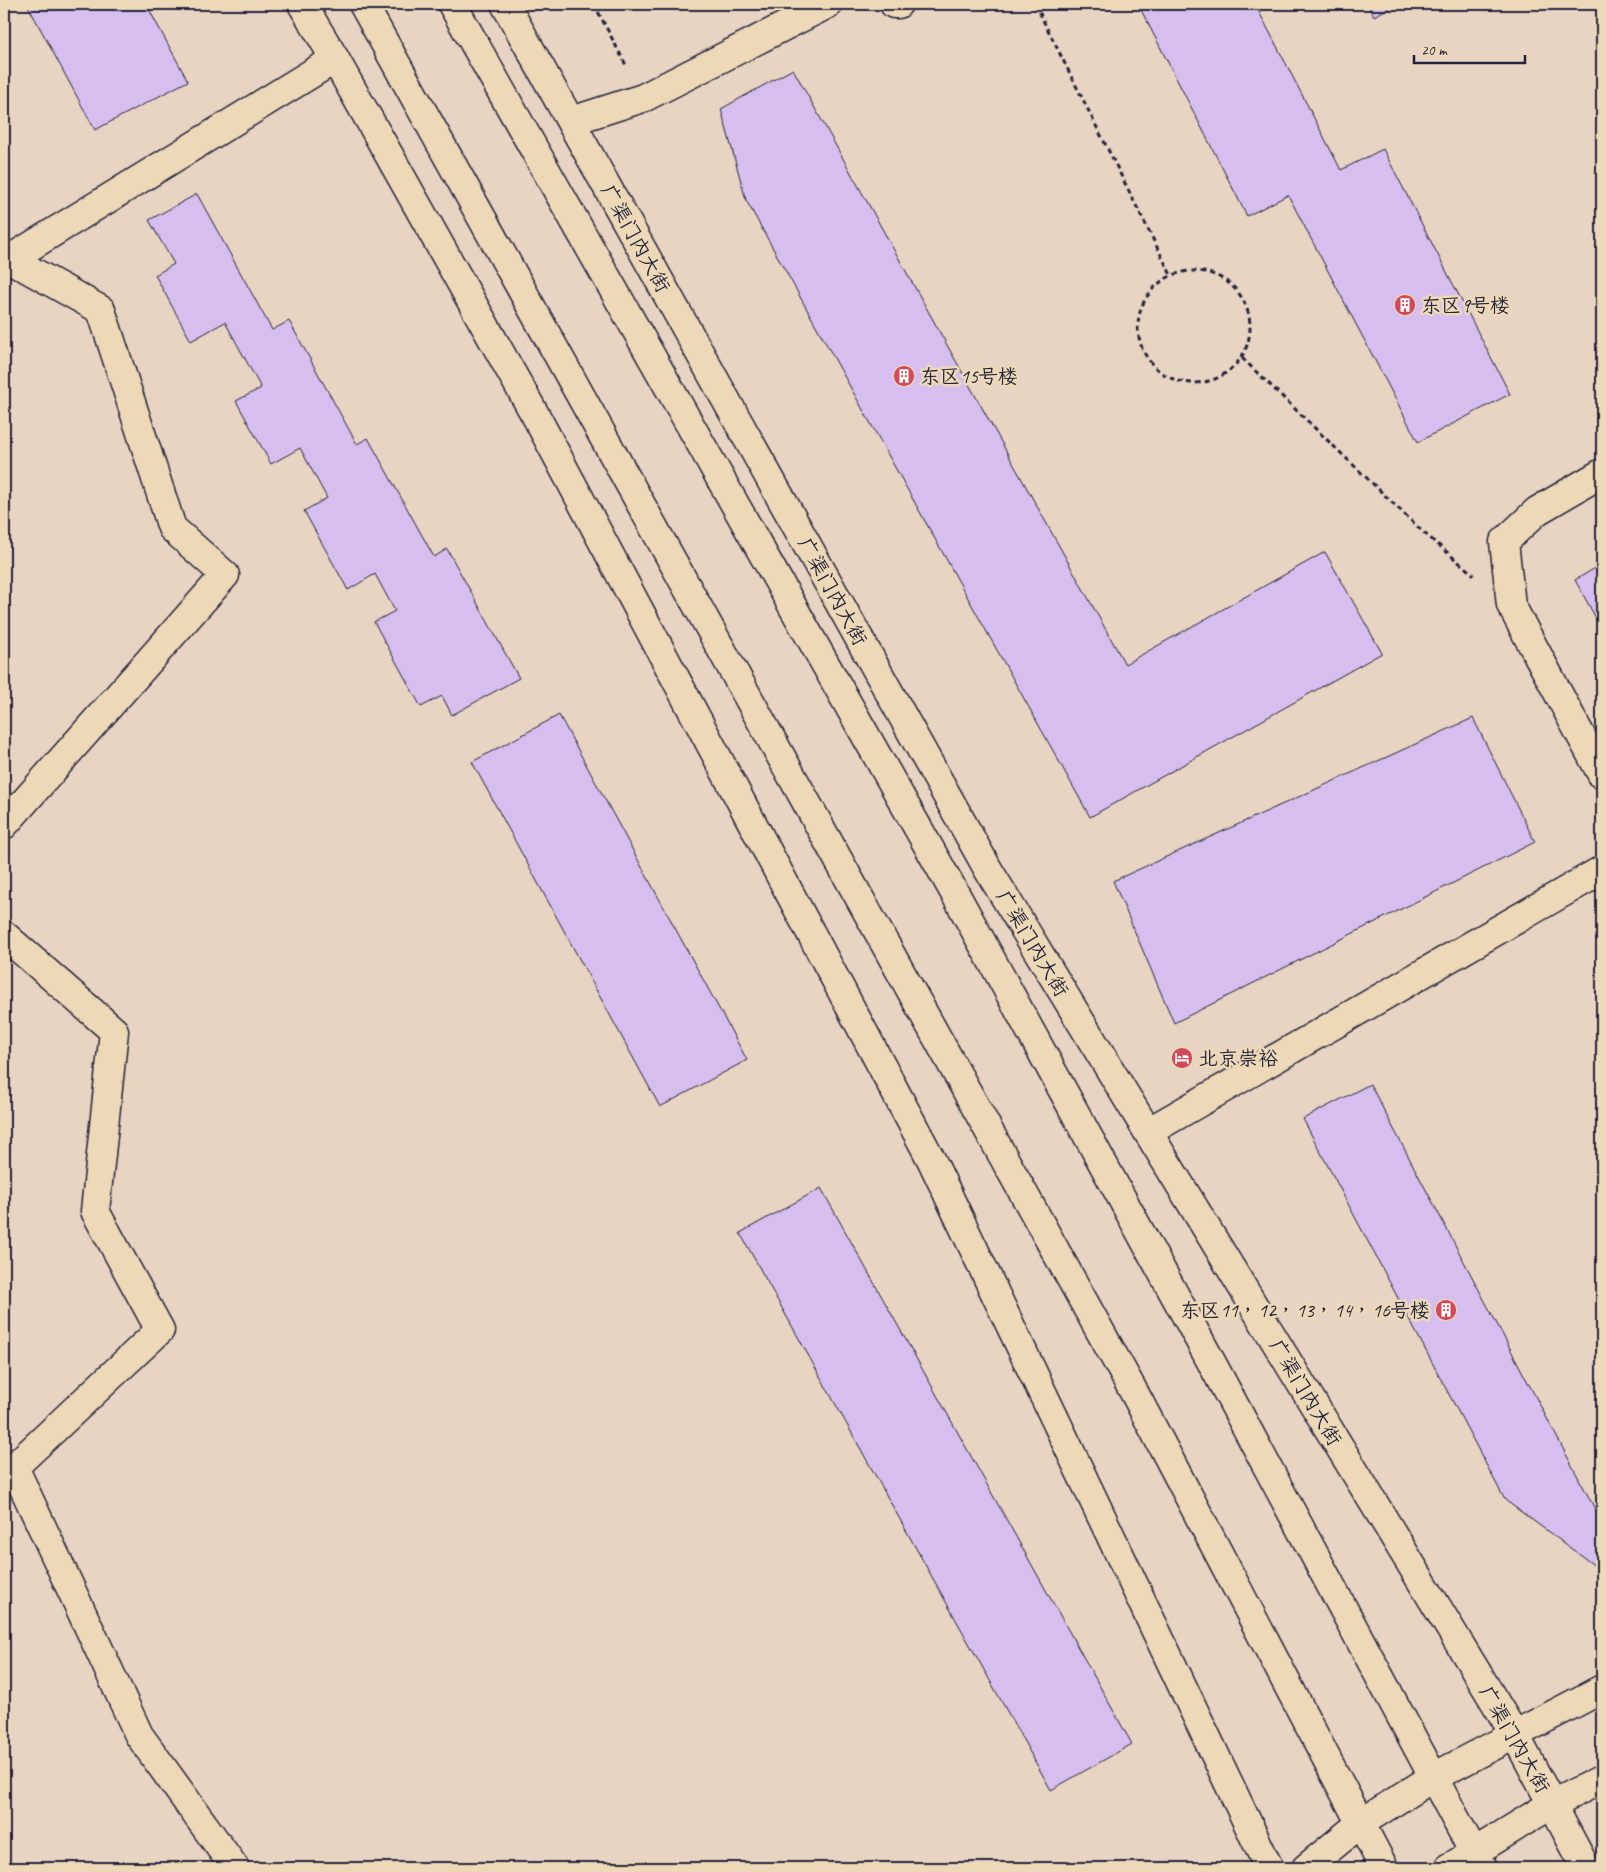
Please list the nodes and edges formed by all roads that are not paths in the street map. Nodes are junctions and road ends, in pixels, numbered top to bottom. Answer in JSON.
{"nodes":[{"id":1,"x":302,"y":4,"type":"edge"},
{"id":2,"x":363,"y":4,"type":"edge"},
{"id":3,"x":452,"y":4,"type":"edge"},
{"id":4,"x":505,"y":4,"type":"edge"},
{"id":5,"x":828,"y":4,"type":"edge"},
{"id":6,"x":894,"y":4,"type":"edge"},
{"id":7,"x":898,"y":4,"type":"edge"},
{"id":8,"x":335,"y":59,"type":"junction"},
{"id":9,"x":571,"y":121,"type":"junction"},
{"id":10,"x":7,"y":260,"type":"edge"},
{"id":11,"x":1602,"y":473,"type":"edge"},
{"id":12,"x":1602,"y":775,"type":"edge"},
{"id":13,"x":4,"y":825,"type":"edge"},
{"id":14,"x":1602,"y":870,"type":"edge"},
{"id":15,"x":4,"y":935,"type":"edge"},
{"id":16,"x":1148,"y":1132,"type":"junction"},
{"id":17,"x":9,"y":1470,"type":"edge"},
{"id":18,"x":1602,"y":1689,"type":"edge"},
{"id":19,"x":1515,"y":1735,"type":"junction"},
{"id":20,"x":1432,"y":1778,"type":"junction"},
{"id":21,"x":1602,"y":1779,"type":"edge"},
{"id":22,"x":1552,"y":1804,"type":"junction"},
{"id":23,"x":1361,"y":1823,"type":"junction"},
{"id":24,"x":1478,"y":1860,"type":"edge"},
{"id":25,"x":235,"y":1868,"type":"edge"},
{"id":26,"x":1269,"y":1868,"type":"edge"},
{"id":27,"x":1306,"y":1868,"type":"edge"},
{"id":28,"x":1384,"y":1868,"type":"edge"},
{"id":29,"x":1448,"y":1868,"type":"edge"},
{"id":30,"x":1586,"y":1868,"type":"edge"}],
"edges":[{"from":1,"to":8,"type":"street"},
{"from":2,"to":23,"type":"street"},
{"from":3,"to":20,"type":"street"},
{"from":4,"to":9,"type":"street","name":"广渠门内大街"},
{"from":5,"to":9,"type":"street"},
{"from":6,"to":7,"type":"street"},
{"from":8,"to":10,"type":"street"},
{"from":8,"to":26,"type":"street"},
{"from":9,"to":16,"type":"street","name":"广渠门内大街"},
{"from":10,"to":13,"type":"street"},
{"from":11,"to":12,"type":"street"},
{"from":14,"to":16,"type":"street"},
{"from":15,"to":17,"type":"street"},
{"from":16,"to":19,"type":"street","name":"广渠门内大街"},
{"from":17,"to":25,"type":"street"},
{"from":18,"to":19,"type":"street"},
{"from":19,"to":20,"type":"street"},
{"from":19,"to":22,"type":"street","name":"广渠门内大街"},
{"from":20,"to":23,"type":"street"},
{"from":20,"to":24,"type":"street"},
{"from":21,"to":22,"type":"street"},
{"from":22,"to":24,"type":"street"},
{"from":22,"to":30,"type":"street","name":"广渠门内大街"},
{"from":23,"to":27,"type":"street"},
{"from":23,"to":28,"type":"street"},
{"from":24,"to":29,"type":"street"}]}
